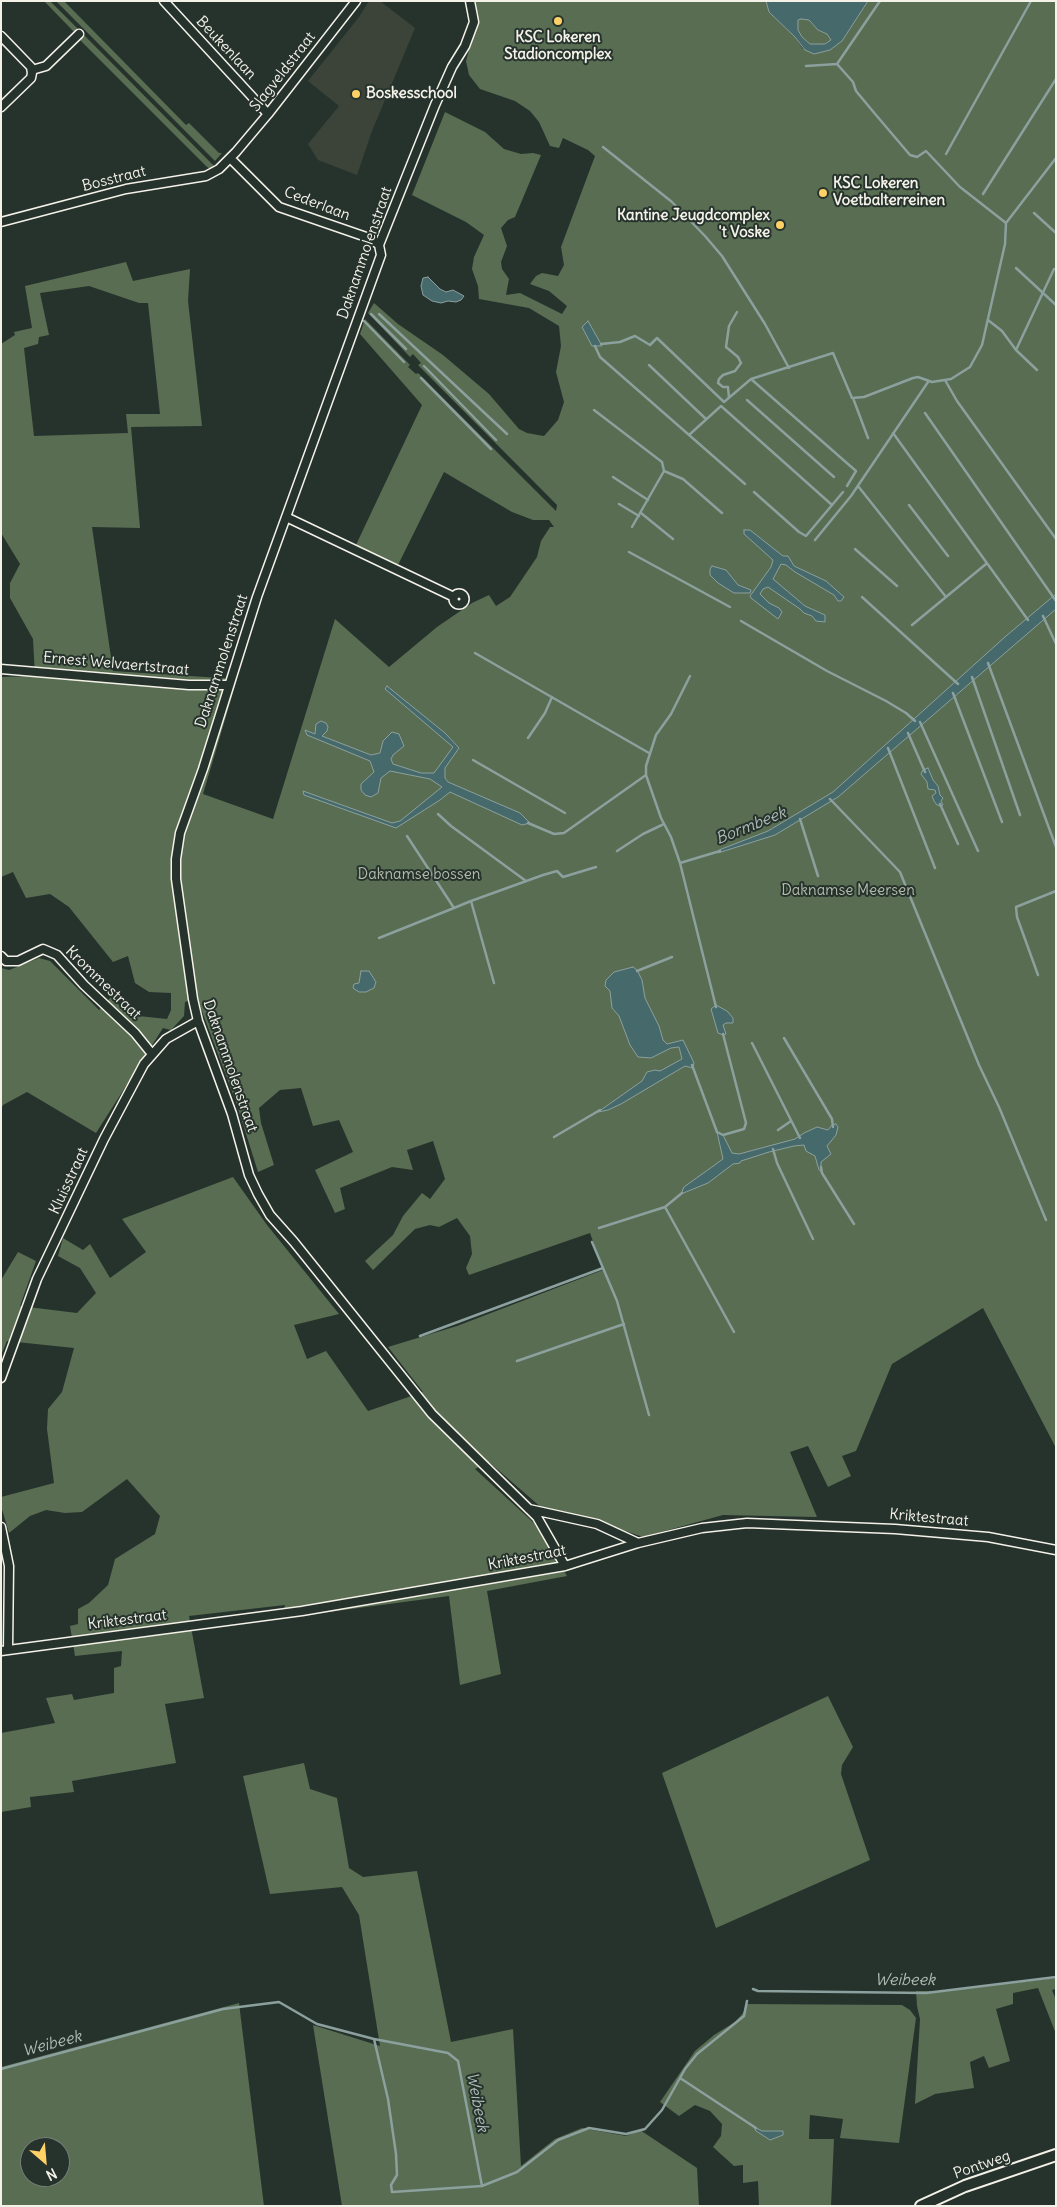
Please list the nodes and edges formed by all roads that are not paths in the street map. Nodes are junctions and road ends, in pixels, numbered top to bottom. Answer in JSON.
{"nodes":[{"id":1,"x":356,"y":1,"type":"edge"},
{"id":2,"x":470,"y":1,"type":"edge"},
{"id":3,"x":166,"y":2,"type":"edge"},
{"id":4,"x":79,"y":34,"type":"dead end"},
{"id":5,"x":1,"y":36,"type":"edge"},
{"id":6,"x":32,"y":70,"type":"junction"},
{"id":7,"x":1,"y":107,"type":"edge"},
{"id":8,"x":268,"y":114,"type":"junction"},
{"id":9,"x":230,"y":158,"type":"junction"},
{"id":10,"x":1,"y":222,"type":"edge"},
{"id":11,"x":379,"y":245,"type":"junction"},
{"id":12,"x":286,"y":517,"type":"junction"},
{"id":13,"x":454,"y":597,"type":"dead end"},
{"id":14,"x":1,"y":669,"type":"edge"},
{"id":15,"x":229,"y":685,"type":"junction"},
{"id":16,"x":1,"y":956,"type":"edge"},
{"id":17,"x":198,"y":1020,"type":"junction"},
{"id":18,"x":152,"y":1054,"type":"junction"},
{"id":19,"x":1,"y":1378,"type":"edge"},
{"id":20,"x":528,"y":1509,"type":"junction"},
{"id":21,"x":1,"y":1527,"type":"edge"},
{"id":22,"x":638,"y":1543,"type":"junction"},
{"id":23,"x":1056,"y":1550,"type":"edge"},
{"id":24,"x":565,"y":1566,"type":"junction"},
{"id":25,"x":5,"y":1650,"type":"edge"},
{"id":26,"x":1056,"y":2155,"type":"edge"},
{"id":27,"x":920,"y":2206,"type":"edge"}],
"edges":[{"from":1,"to":8,"type":"street","name":"Slagveldstraat"},
{"from":2,"to":11,"type":"street","name":"Daknammolenstraat"},
{"from":3,"to":8,"type":"street","name":"Beukenlaan"},
{"from":4,"to":6,"type":"street"},
{"from":5,"to":6,"type":"street"},
{"from":6,"to":7,"type":"street"},
{"from":8,"to":9,"type":"street","name":"Slagveldstraat"},
{"from":9,"to":10,"type":"street","name":"Bosstraat"},
{"from":9,"to":11,"type":"street","name":"Cederlaan"},
{"from":11,"to":12,"type":"street","name":"Daknammolenstraat"},
{"from":12,"to":13,"type":"street"},
{"from":12,"to":15,"type":"street","name":"Daknammolenstraat"},
{"from":14,"to":15,"type":"street","name":"Ernest Welvaertstraat"},
{"from":15,"to":17,"type":"street","name":"Daknammolenstraat"},
{"from":16,"to":18,"type":"street","name":"Krommestraat"},
{"from":17,"to":18,"type":"street","name":"Kluisstraat"},
{"from":17,"to":20,"type":"street","name":"Daknammolenstraat"},
{"from":18,"to":19,"type":"street","name":"Kluisstraat"},
{"from":20,"to":22,"type":"street"},
{"from":20,"to":24,"type":"street","name":"Daknammolenstraat"},
{"from":21,"to":25,"type":"street"},
{"from":22,"to":23,"type":"street","name":"Kriktestraat"},
{"from":22,"to":24,"type":"street","name":"Kriktestraat"},
{"from":24,"to":25,"type":"street","name":"Kriktestraat"},
{"from":26,"to":27,"type":"street","name":"Pontweg"}]}
